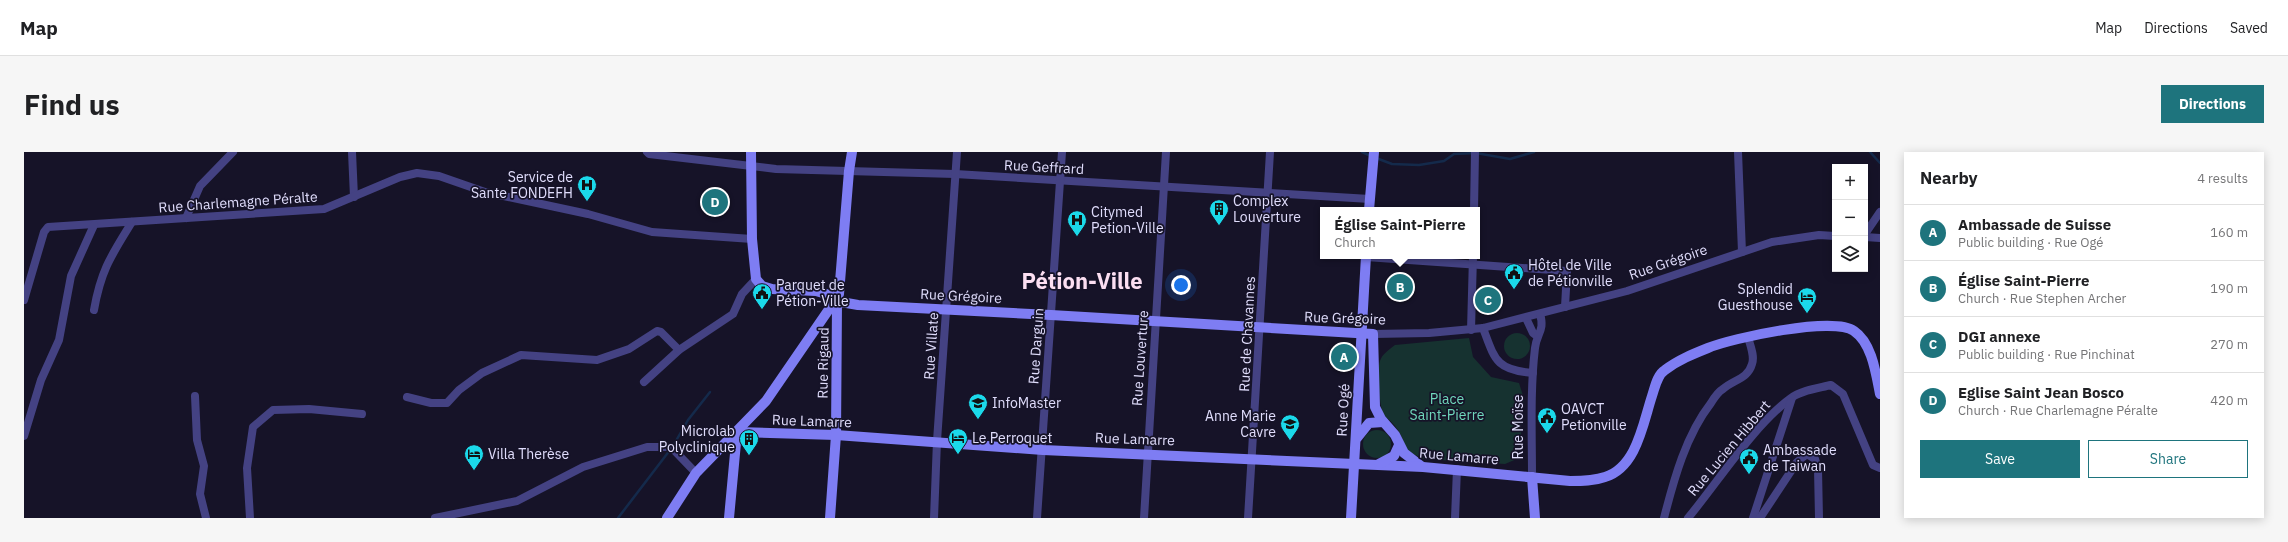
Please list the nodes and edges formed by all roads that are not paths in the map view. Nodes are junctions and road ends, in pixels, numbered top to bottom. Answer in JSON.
{"nodes":[{"id":1,"x":233,"y":152,"type":"edge"},
{"id":2,"x":352,"y":152,"type":"edge"},
{"id":3,"x":647,"y":152,"type":"edge"},
{"id":4,"x":751,"y":152,"type":"edge"},
{"id":5,"x":852,"y":152,"type":"edge"},
{"id":6,"x":957,"y":152,"type":"edge"},
{"id":7,"x":1062,"y":152,"type":"edge"},
{"id":8,"x":1166,"y":152,"type":"edge"},
{"id":9,"x":1270,"y":152,"type":"edge"},
{"id":10,"x":1374,"y":152,"type":"edge"},
{"id":11,"x":1475,"y":152,"type":"edge"},
{"id":12,"x":1738,"y":152,"type":"edge"},
{"id":13,"x":751,"y":166,"type":"junction"},
{"id":14,"x":849,"y":171,"type":"junction"},
{"id":15,"x":955,"y":174,"type":"junction"},
{"id":16,"x":1060,"y":181,"type":"junction"},
{"id":17,"x":1164,"y":187,"type":"junction"},
{"id":18,"x":1268,"y":194,"type":"junction"},
{"id":19,"x":354,"y":197,"type":"junction"},
{"id":20,"x":1370,"y":199,"type":"junction"},
{"id":21,"x":1369,"y":207,"type":"edge"},
{"id":22,"x":1474,"y":207,"type":"edge"},
{"id":23,"x":1880,"y":212,"type":"edge"},
{"id":24,"x":186,"y":218,"type":"junction"},
{"id":25,"x":132,"y":222,"type":"junction"},
{"id":26,"x":94,"y":225,"type":"junction"},
{"id":27,"x":1868,"y":230,"type":"edge"},
{"id":28,"x":1832,"y":236,"type":"edge"},
{"id":29,"x":1868,"y":236,"type":"edge"},
{"id":30,"x":1880,"y":238,"type":"edge"},
{"id":31,"x":752,"y":239,"type":"junction"},
{"id":32,"x":1742,"y":252,"type":"junction"},
{"id":33,"x":1366,"y":259,"type":"edge"},
{"id":34,"x":1402,"y":259,"type":"edge"},
{"id":35,"x":1473,"y":259,"type":"edge"},
{"id":36,"x":1473,"y":265,"type":"junction"},
{"id":37,"x":756,"y":279,"type":"junction"},
{"id":38,"x":837,"y":299,"type":"junction"},
{"id":39,"x":24,"y":300,"type":"edge"},
{"id":40,"x":1565,"y":308,"type":"junction"},
{"id":41,"x":947,"y":309,"type":"junction"},
{"id":42,"x":94,"y":310,"type":"dead end"},
{"id":43,"x":1540,"y":314,"type":"junction"},
{"id":44,"x":1052,"y":315,"type":"junction"},
{"id":45,"x":1526,"y":318,"type":"junction"},
{"id":46,"x":1156,"y":322,"type":"junction"},
{"id":47,"x":1260,"y":328,"type":"junction"},
{"id":48,"x":1483,"y":328,"type":"junction"},
{"id":49,"x":1471,"y":330,"type":"junction"},
{"id":50,"x":1361,"y":334,"type":"junction"},
{"id":51,"x":1373,"y":334,"type":"junction"},
{"id":52,"x":1537,"y":336,"type":"junction"},
{"id":53,"x":1748,"y":337,"type":"junction"},
{"id":54,"x":679,"y":350,"type":"junction"},
{"id":55,"x":1533,"y":373,"type":"junction"},
{"id":56,"x":644,"y":382,"type":"dead end"},
{"id":57,"x":1880,"y":394,"type":"edge"},
{"id":58,"x":195,"y":396,"type":"dead end"},
{"id":59,"x":407,"y":397,"type":"dead end"},
{"id":60,"x":1792,"y":397,"type":"junction"},
{"id":61,"x":362,"y":414,"type":"dead end"},
{"id":62,"x":1383,"y":422,"type":"junction"},
{"id":63,"x":737,"y":432,"type":"junction"},
{"id":64,"x":836,"y":435,"type":"junction"},
{"id":65,"x":24,"y":436,"type":"edge"},
{"id":66,"x":1356,"y":440,"type":"junction"},
{"id":67,"x":937,"y":441,"type":"junction"},
{"id":68,"x":1399,"y":445,"type":"junction"},
{"id":69,"x":1043,"y":450,"type":"junction"},
{"id":70,"x":1147,"y":453,"type":"junction"},
{"id":71,"x":1253,"y":458,"type":"junction"},
{"id":72,"x":1355,"y":464,"type":"junction"},
{"id":73,"x":1376,"y":465,"type":"junction"},
{"id":74,"x":1423,"y":467,"type":"junction"},
{"id":75,"x":1880,"y":468,"type":"edge"},
{"id":76,"x":1457,"y":470,"type":"junction"},
{"id":77,"x":696,"y":473,"type":"junction"},
{"id":78,"x":1532,"y":476,"type":"junction"},
{"id":79,"x":206,"y":518,"type":"edge"},
{"id":80,"x":250,"y":518,"type":"edge"},
{"id":81,"x":436,"y":518,"type":"edge"},
{"id":82,"x":667,"y":518,"type":"edge"},
{"id":83,"x":729,"y":518,"type":"edge"},
{"id":84,"x":830,"y":518,"type":"edge"},
{"id":85,"x":934,"y":518,"type":"edge"},
{"id":86,"x":1037,"y":518,"type":"edge"},
{"id":87,"x":1144,"y":518,"type":"edge"},
{"id":88,"x":1248,"y":518,"type":"edge"},
{"id":89,"x":1351,"y":518,"type":"edge"},
{"id":90,"x":1455,"y":518,"type":"edge"},
{"id":91,"x":1534,"y":518,"type":"edge"},
{"id":92,"x":1664,"y":518,"type":"edge"},
{"id":93,"x":1688,"y":518,"type":"edge"},
{"id":94,"x":1753,"y":518,"type":"edge"},
{"id":95,"x":1760,"y":518,"type":"edge"},
{"id":96,"x":1819,"y":518,"type":"edge"}],
"edges":[{"from":1,"to":24,"type":"street"},
{"from":2,"to":19,"type":"street"},
{"from":3,"to":13,"type":"street","name":"Rue Geffrard"},
{"from":4,"to":13,"type":"main road"},
{"from":5,"to":14,"type":"main road","name":"Rue Rigaud"},
{"from":6,"to":15,"type":"street","name":"Rue Villate"},
{"from":7,"to":16,"type":"street","name":"Rue Darguin"},
{"from":8,"to":17,"type":"street","name":"Rue Louverture"},
{"from":9,"to":18,"type":"street","name":"Rue de Chavannes"},
{"from":10,"to":20,"type":"main road"},
{"from":11,"to":22,"type":"street"},
{"from":12,"to":32,"type":"street"},
{"from":13,"to":14,"type":"street","name":"Rue Geffrard"},
{"from":13,"to":31,"type":"main road"},
{"from":14,"to":15,"type":"street","name":"Rue Geffrard"},
{"from":14,"to":38,"type":"main road","name":"Rue Rigaud"},
{"from":15,"to":16,"type":"street","name":"Rue Geffrard"},
{"from":15,"to":41,"type":"street","name":"Rue Villate"},
{"from":16,"to":17,"type":"street","name":"Rue Geffrard"},
{"from":16,"to":44,"type":"street","name":"Rue Darguin"},
{"from":17,"to":18,"type":"street","name":"Rue Geffrard"},
{"from":17,"to":46,"type":"street","name":"Rue Louverture"},
{"from":18,"to":20,"type":"street","name":"Rue Geffrard"},
{"from":18,"to":47,"type":"street","name":"Rue de Chavannes"},
{"from":19,"to":24,"type":"street","name":"Rue Charlemagne Péralte"},
{"from":19,"to":31,"type":"street","name":"Rue Charlemagne Péralte"},
{"from":20,"to":21,"type":"main road"},
{"from":23,"to":27,"type":"street"},
{"from":24,"to":25,"type":"street","name":"Rue Charlemagne Péralte"},
{"from":25,"to":26,"type":"street","name":"Rue Charlemagne Péralte"},
{"from":25,"to":42,"type":"street"},
{"from":26,"to":39,"type":"street","name":"Rue Charlemagne Péralte"},
{"from":26,"to":65,"type":"street"},
{"from":28,"to":32,"type":"street","name":"Rue Grégoire"},
{"from":29,"to":30,"type":"street"},
{"from":31,"to":37,"type":"main road"},
{"from":32,"to":40,"type":"street","name":"Rue Grégoire"},
{"from":33,"to":50,"type":"main road","name":"Rue Ogé"},
{"from":34,"to":36,"type":"street"},
{"from":35,"to":36,"type":"street"},
{"from":36,"to":40,"type":"street"},
{"from":36,"to":49,"type":"street"},
{"from":37,"to":38,"type":"main road","name":"Rue Grégoire"},
{"from":37,"to":54,"type":"street"},
{"from":38,"to":41,"type":"main road","name":"Rue Grégoire"},
{"from":38,"to":63,"type":"main road"},
{"from":38,"to":64,"type":"main road","name":"Rue Rigaud"},
{"from":40,"to":43,"type":"street","name":"Rue Grégoire"},
{"from":41,"to":44,"type":"main road","name":"Rue Grégoire"},
{"from":41,"to":67,"type":"street","name":"Rue Villate"},
{"from":43,"to":45,"type":"street","name":"Rue Grégoire"},
{"from":43,"to":52,"type":"street","name":"Rue Moïse"},
{"from":44,"to":46,"type":"main road","name":"Rue Grégoire"},
{"from":44,"to":69,"type":"street","name":"Rue Darguin"},
{"from":45,"to":48,"type":"street","name":"Rue Grégoire"},
{"from":45,"to":52,"type":"street"},
{"from":46,"to":47,"type":"main road","name":"Rue Grégoire"},
{"from":46,"to":70,"type":"street","name":"Rue Louverture"},
{"from":47,"to":50,"type":"main road","name":"Rue Grégoire"},
{"from":47,"to":71,"type":"street","name":"Rue de Chavannes"},
{"from":48,"to":49,"type":"street","name":"Rue Grégoire"},
{"from":48,"to":55,"type":"street"},
{"from":49,"to":51,"type":"street","name":"Rue Grégoire"},
{"from":50,"to":51,"type":"main road","name":"Rue Grégoire"},
{"from":50,"to":66,"type":"main road","name":"Rue Ogé"},
{"from":51,"to":62,"type":"main road"},
{"from":52,"to":55,"type":"street","name":"Rue Moïse"},
{"from":53,"to":57,"type":"main road","name":"Rue Lamarre"},
{"from":53,"to":78,"type":"main road","name":"Rue Lamarre"},
{"from":53,"to":92,"type":"street"},
{"from":54,"to":56,"type":"street"},
{"from":54,"to":59,"type":"street"},
{"from":55,"to":78,"type":"street","name":"Rue Moïse"},
{"from":58,"to":79,"type":"street"},
{"from":60,"to":75,"type":"street"},
{"from":60,"to":93,"type":"street","name":"Rue Lucien Hibbert"},
{"from":60,"to":94,"type":"street"},
{"from":61,"to":80,"type":"street"},
{"from":62,"to":66,"type":"main road"},
{"from":62,"to":68,"type":"main road"},
{"from":63,"to":64,"type":"main road","name":"Rue Lamarre"},
{"from":63,"to":77,"type":"main road"},
{"from":63,"to":83,"type":"main road"},
{"from":64,"to":67,"type":"main road","name":"Rue Lamarre"},
{"from":64,"to":84,"type":"main road","name":"Rue Rigaud"},
{"from":66,"to":72,"type":"main road","name":"Rue Ogé"},
{"from":67,"to":69,"type":"main road","name":"Rue Lamarre"},
{"from":67,"to":85,"type":"street","name":"Rue Villate"},
{"from":68,"to":73,"type":"main road"},
{"from":68,"to":74,"type":"main road"},
{"from":69,"to":70,"type":"main road","name":"Rue Lamarre"},
{"from":69,"to":86,"type":"street","name":"Rue Darguin"},
{"from":70,"to":71,"type":"main road","name":"Rue Lamarre"},
{"from":70,"to":87,"type":"street","name":"Rue Louverture"},
{"from":71,"to":72,"type":"main road","name":"Rue Lamarre"},
{"from":71,"to":88,"type":"street","name":"Rue de Chavannes"},
{"from":72,"to":73,"type":"main road","name":"Rue Lamarre"},
{"from":72,"to":89,"type":"main road","name":"Rue Ogé"},
{"from":73,"to":74,"type":"main road","name":"Rue Lamarre"},
{"from":74,"to":76,"type":"main road","name":"Rue Lamarre"},
{"from":76,"to":78,"type":"main road","name":"Rue Lamarre"},
{"from":76,"to":90,"type":"street"},
{"from":77,"to":81,"type":"street"},
{"from":77,"to":82,"type":"main road"},
{"from":78,"to":91,"type":"main road","name":"Rue Moïse"},
{"from":95,"to":96,"type":"street"}]}
